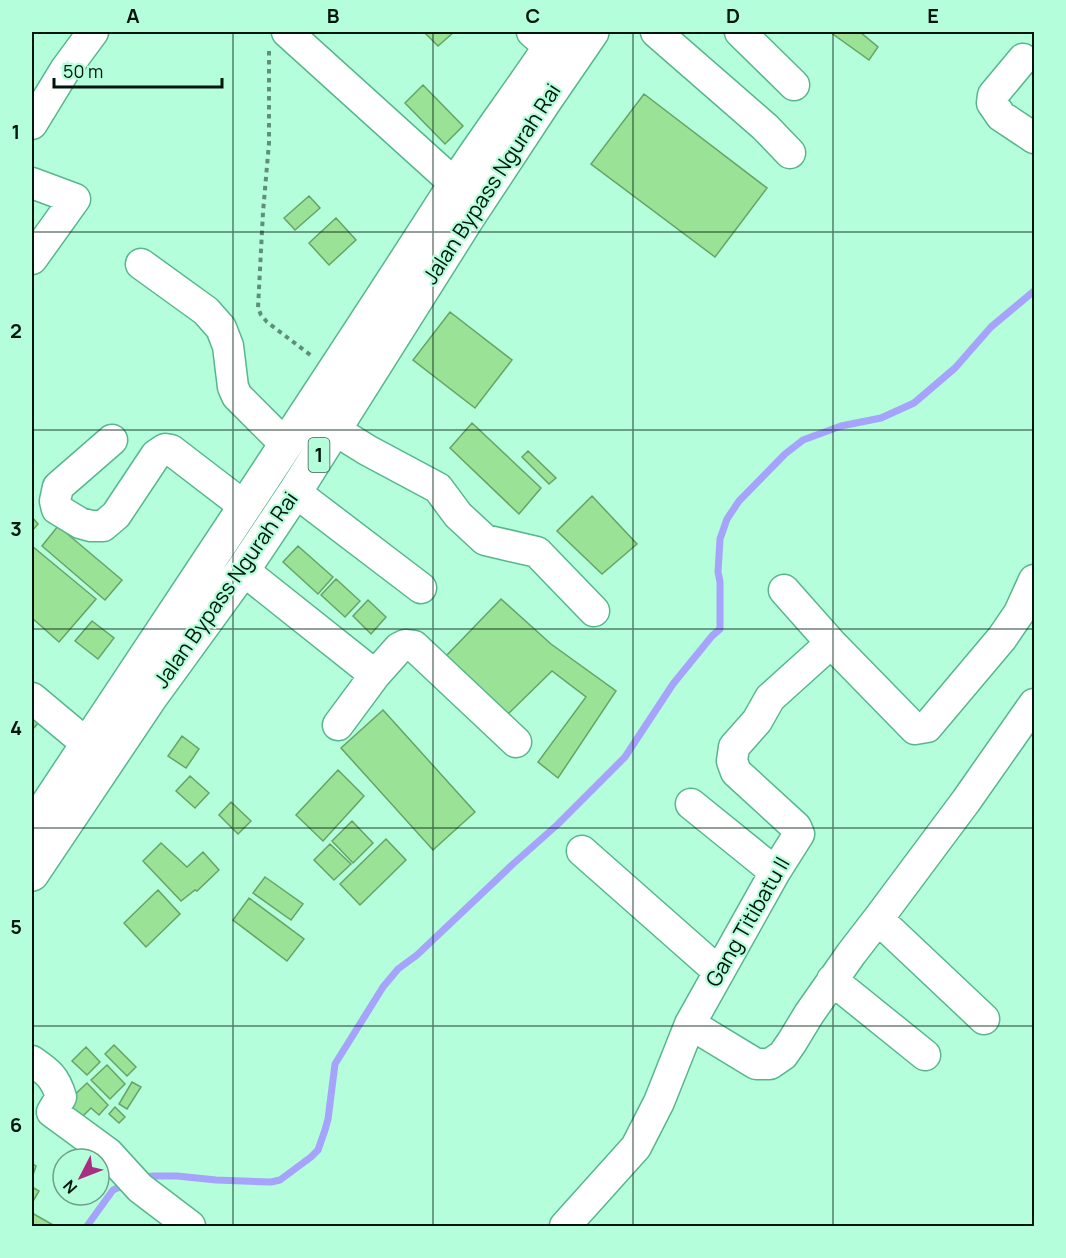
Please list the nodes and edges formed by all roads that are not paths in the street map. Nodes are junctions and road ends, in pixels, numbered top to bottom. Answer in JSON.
{"nodes":[{"id":1,"x":93,"y":32,"type":"edge"},
{"id":2,"x":592,"y":32,"type":"edge"},
{"id":3,"x":656,"y":32,"type":"edge"},
{"id":4,"x":740,"y":32,"type":"edge"},
{"id":5,"x":547,"y":37,"type":"edge"},
{"id":6,"x":278,"y":38,"type":"edge"},
{"id":7,"x":1023,"y":59,"type":"dead end"},
{"id":8,"x":794,"y":85,"type":"dead end"},
{"id":9,"x":32,"y":124,"type":"edge"},
{"id":10,"x":1035,"y":138,"type":"edge"},
{"id":11,"x":790,"y":153,"type":"dead end"},
{"id":12,"x":32,"y":183,"type":"edge"},
{"id":13,"x":456,"y":184,"type":"junction"},
{"id":14,"x":32,"y":259,"type":"edge"},
{"id":15,"x":141,"y":264,"type":"dead end"},
{"id":16,"x":335,"y":430,"type":"junction"},
{"id":17,"x":112,"y":440,"type":"dead end"},
{"id":18,"x":286,"y":445,"type":"junction"},
{"id":19,"x":295,"y":492,"type":"junction"},
{"id":20,"x":244,"y":506,"type":"junction"},
{"id":21,"x":243,"y":570,"type":"junction"},
{"id":22,"x":1035,"y":580,"type":"edge"},
{"id":23,"x":421,"y":588,"type":"dead end"},
{"id":24,"x":784,"y":590,"type":"dead end"},
{"id":25,"x":594,"y":611,"type":"dead end"},
{"id":26,"x":831,"y":644,"type":"junction"},
{"id":27,"x":375,"y":675,"type":"junction"},
{"id":28,"x":32,"y":698,"type":"edge"},
{"id":29,"x":1035,"y":704,"type":"edge"},
{"id":30,"x":338,"y":725,"type":"dead end"},
{"id":31,"x":516,"y":742,"type":"dead end"},
{"id":32,"x":87,"y":744,"type":"junction"},
{"id":33,"x":691,"y":804,"type":"dead end"},
{"id":34,"x":32,"y":828,"type":"edge"},
{"id":35,"x":582,"y":851,"type":"dead end"},
{"id":36,"x":32,"y":871,"type":"edge"},
{"id":37,"x":775,"y":872,"type":"junction"},
{"id":38,"x":878,"y":920,"type":"junction"},
{"id":39,"x":719,"y":972,"type":"junction"},
{"id":40,"x":832,"y":981,"type":"junction"},
{"id":41,"x":984,"y":1019,"type":"dead end"},
{"id":42,"x":690,"y":1024,"type":"junction"},
{"id":43,"x":925,"y":1055,"type":"dead end"},
{"id":44,"x":32,"y":1061,"type":"edge"},
{"id":45,"x":190,"y":1227,"type":"edge"},
{"id":46,"x":565,"y":1227,"type":"edge"}],
"edges":[{"from":1,"to":9,"type":"street"},
{"from":2,"to":16,"type":"highway","name":"Jalan Bypass Ngurah Rai","number":"1"},
{"from":3,"to":11,"type":"street"},
{"from":4,"to":8,"type":"street"},
{"from":5,"to":13,"type":"highway","name":"Jalan Bypass Ngurah Rai","number":"1"},
{"from":6,"to":13,"type":"street"},
{"from":7,"to":10,"type":"street"},
{"from":12,"to":14,"type":"street"},
{"from":13,"to":18,"type":"highway","name":"Jalan Bypass Ngurah Rai","number":"1"},
{"from":15,"to":18,"type":"street"},
{"from":16,"to":19,"type":"highway","name":"Jalan Bypass Ngurah Rai","number":"1"},
{"from":16,"to":25,"type":"street"},
{"from":17,"to":20,"type":"street"},
{"from":18,"to":20,"type":"highway","name":"Jalan Bypass Ngurah Rai","number":"1"},
{"from":19,"to":21,"type":"highway","name":"Jalan Bypass Ngurah Rai","number":"1"},
{"from":19,"to":23,"type":"street"},
{"from":20,"to":32,"type":"highway","name":"Jalan Bypass Ngurah Rai","number":"1"},
{"from":21,"to":27,"type":"street"},
{"from":21,"to":36,"type":"highway","name":"Jalan Bypass Ngurah Rai","number":"1"},
{"from":22,"to":26,"type":"street"},
{"from":24,"to":26,"type":"street"},
{"from":26,"to":37,"type":"street","name":"Gang Titibatu II"},
{"from":27,"to":30,"type":"street"},
{"from":27,"to":31,"type":"street"},
{"from":28,"to":32,"type":"street"},
{"from":29,"to":38,"type":"street"},
{"from":32,"to":34,"type":"highway","name":"Jalan Bypass Ngurah Rai","number":"1"},
{"from":33,"to":37,"type":"street"},
{"from":35,"to":39,"type":"street"},
{"from":37,"to":39,"type":"street","name":"Gang Titibatu II"},
{"from":38,"to":40,"type":"street"},
{"from":38,"to":41,"type":"street"},
{"from":39,"to":42,"type":"street","name":"Gang Titibatu II"},
{"from":40,"to":42,"type":"street"},
{"from":40,"to":43,"type":"street"},
{"from":42,"to":46,"type":"street","name":"Gang Titibatu II"},
{"from":44,"to":45,"type":"street"}]}
